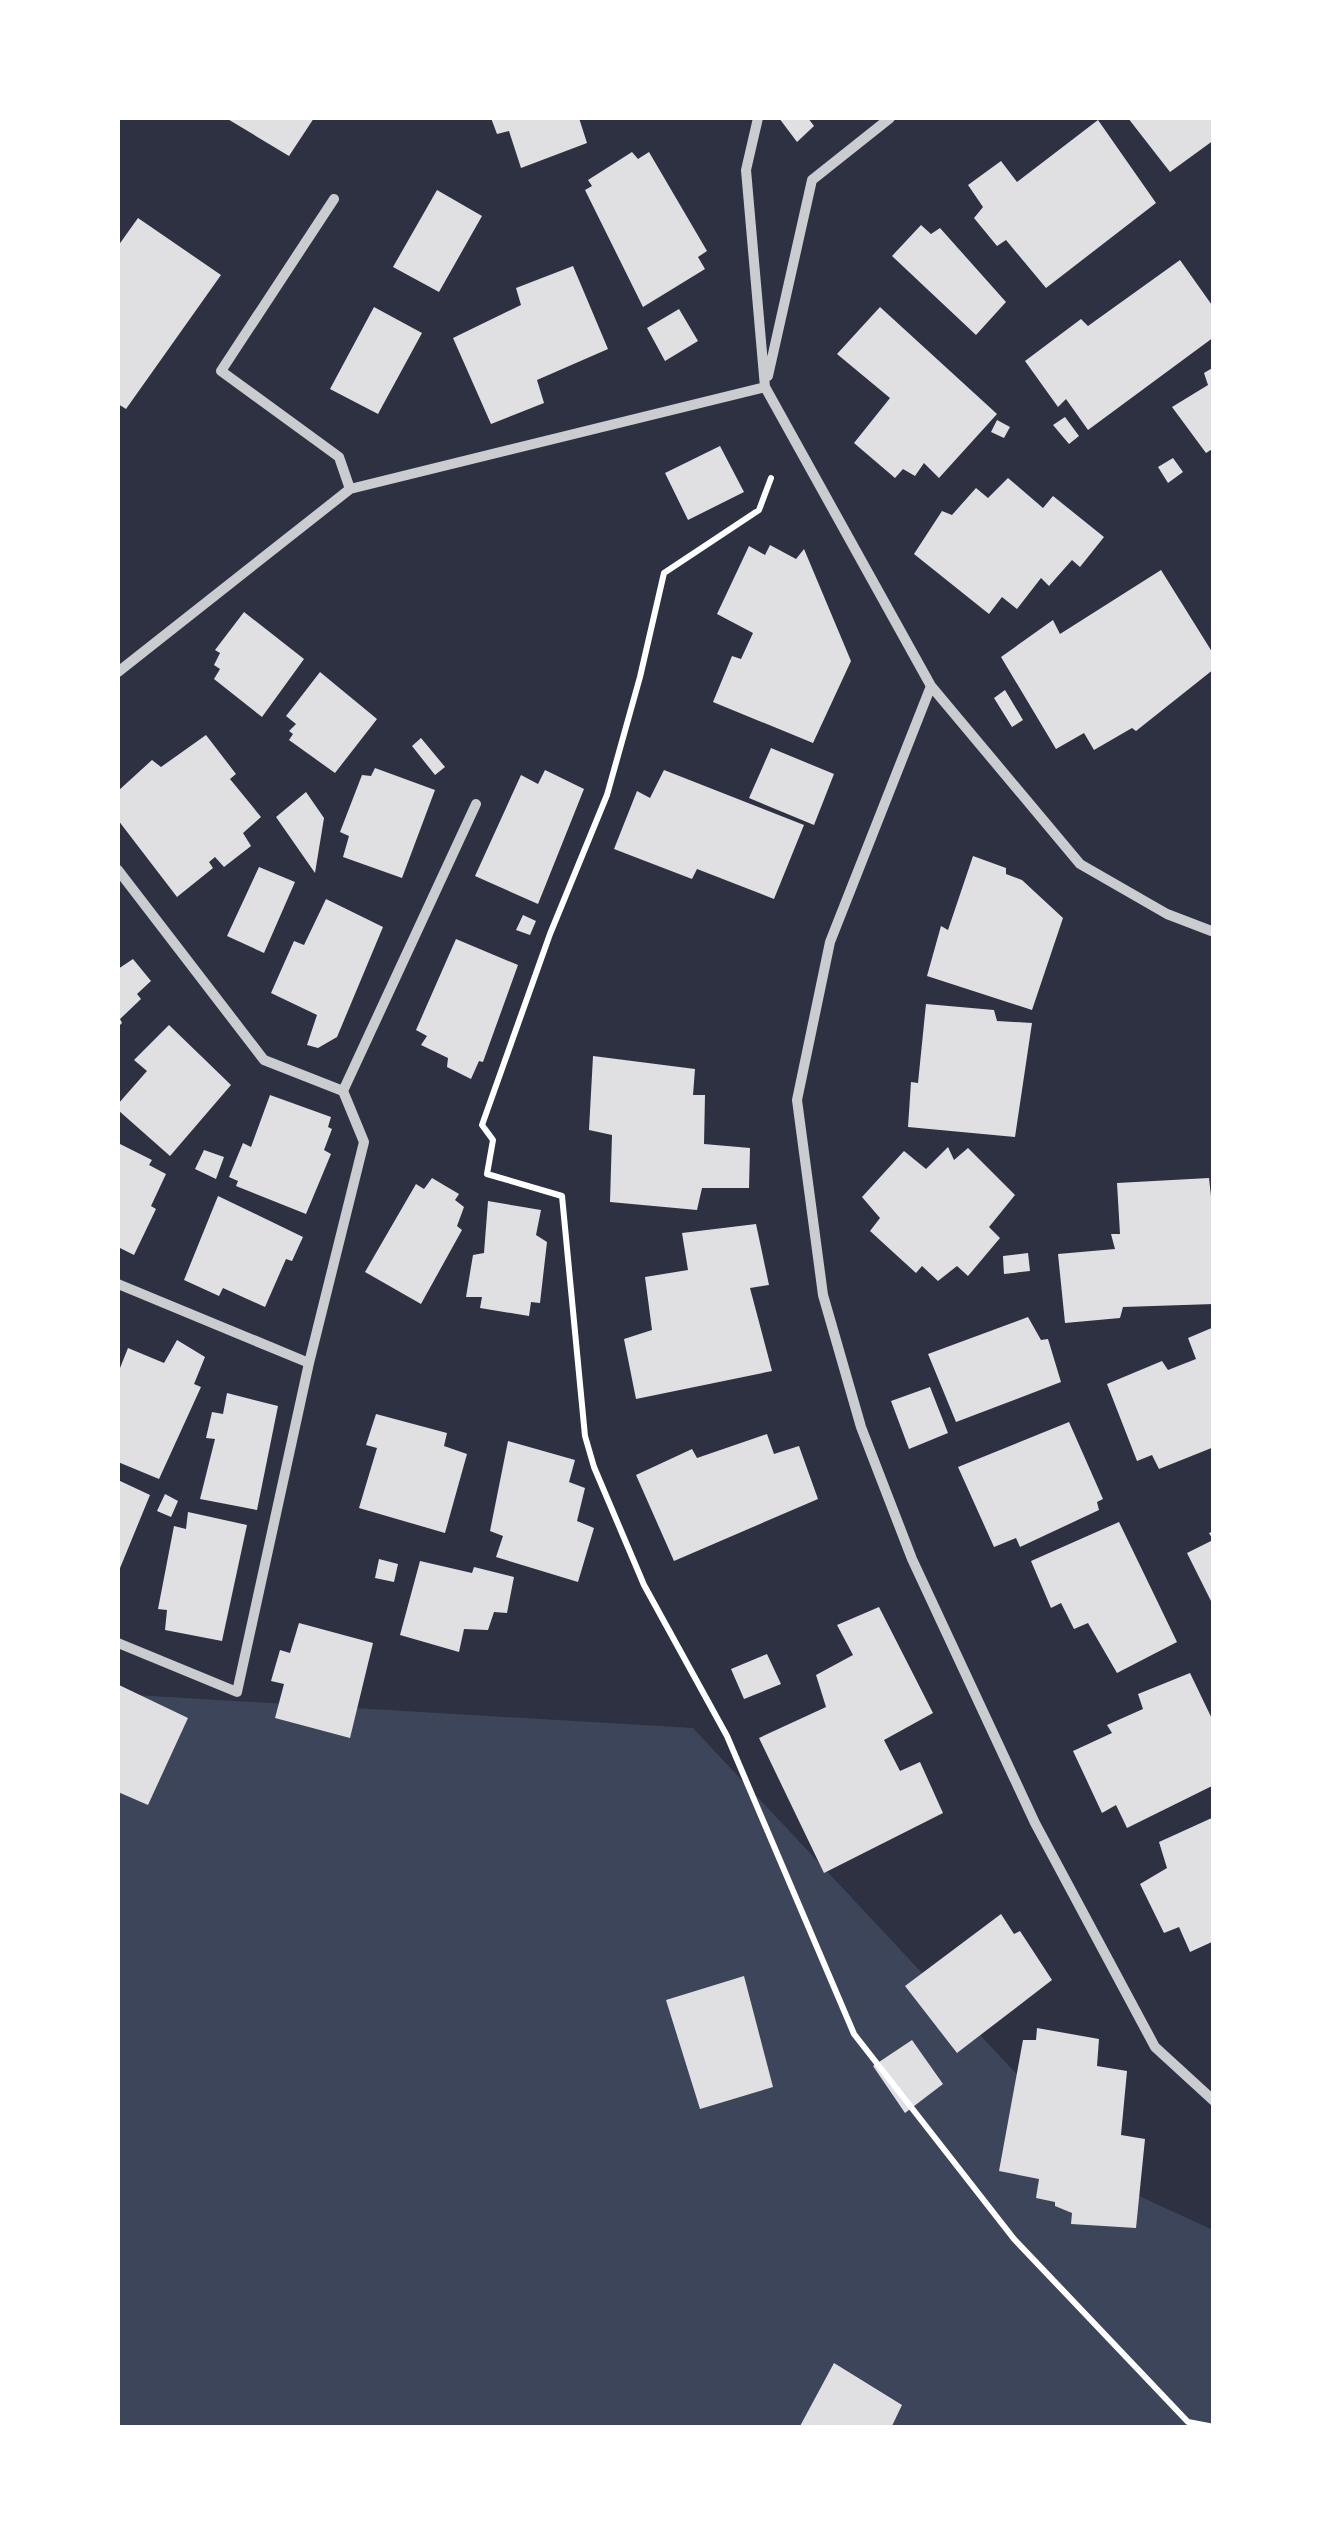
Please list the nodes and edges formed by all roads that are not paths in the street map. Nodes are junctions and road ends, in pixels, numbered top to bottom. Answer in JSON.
{"nodes":[{"id":1,"x":758,"y":118,"type":"edge"},
{"id":2,"x":890,"y":118,"type":"edge"},
{"id":3,"x":334,"y":199,"type":"dead end"},
{"id":4,"x":766,"y":387,"type":"junction"},
{"id":5,"x":350,"y":488,"type":"junction"},
{"id":6,"x":118,"y":672,"type":"edge"},
{"id":7,"x":931,"y":686,"type":"junction"},
{"id":8,"x":476,"y":804,"type":"dead end"},
{"id":9,"x":118,"y":870,"type":"edge"},
{"id":10,"x":1214,"y":932,"type":"edge"},
{"id":11,"x":343,"y":1091,"type":"junction"},
{"id":12,"x":118,"y":1284,"type":"edge"},
{"id":13,"x":309,"y":1363,"type":"junction"},
{"id":14,"x":118,"y":1644,"type":"edge"},
{"id":15,"x":1214,"y":2101,"type":"edge"}],
"edges":[{"from":1,"to":4,"type":"street"},
{"from":2,"to":4,"type":"street"},
{"from":3,"to":5,"type":"street"},
{"from":4,"to":5,"type":"street"},
{"from":4,"to":7,"type":"street"},
{"from":5,"to":6,"type":"street"},
{"from":7,"to":10,"type":"street"},
{"from":7,"to":15,"type":"street"},
{"from":8,"to":11,"type":"street"},
{"from":9,"to":11,"type":"street"},
{"from":11,"to":13,"type":"street"},
{"from":12,"to":13,"type":"street"},
{"from":13,"to":14,"type":"street"}]}
